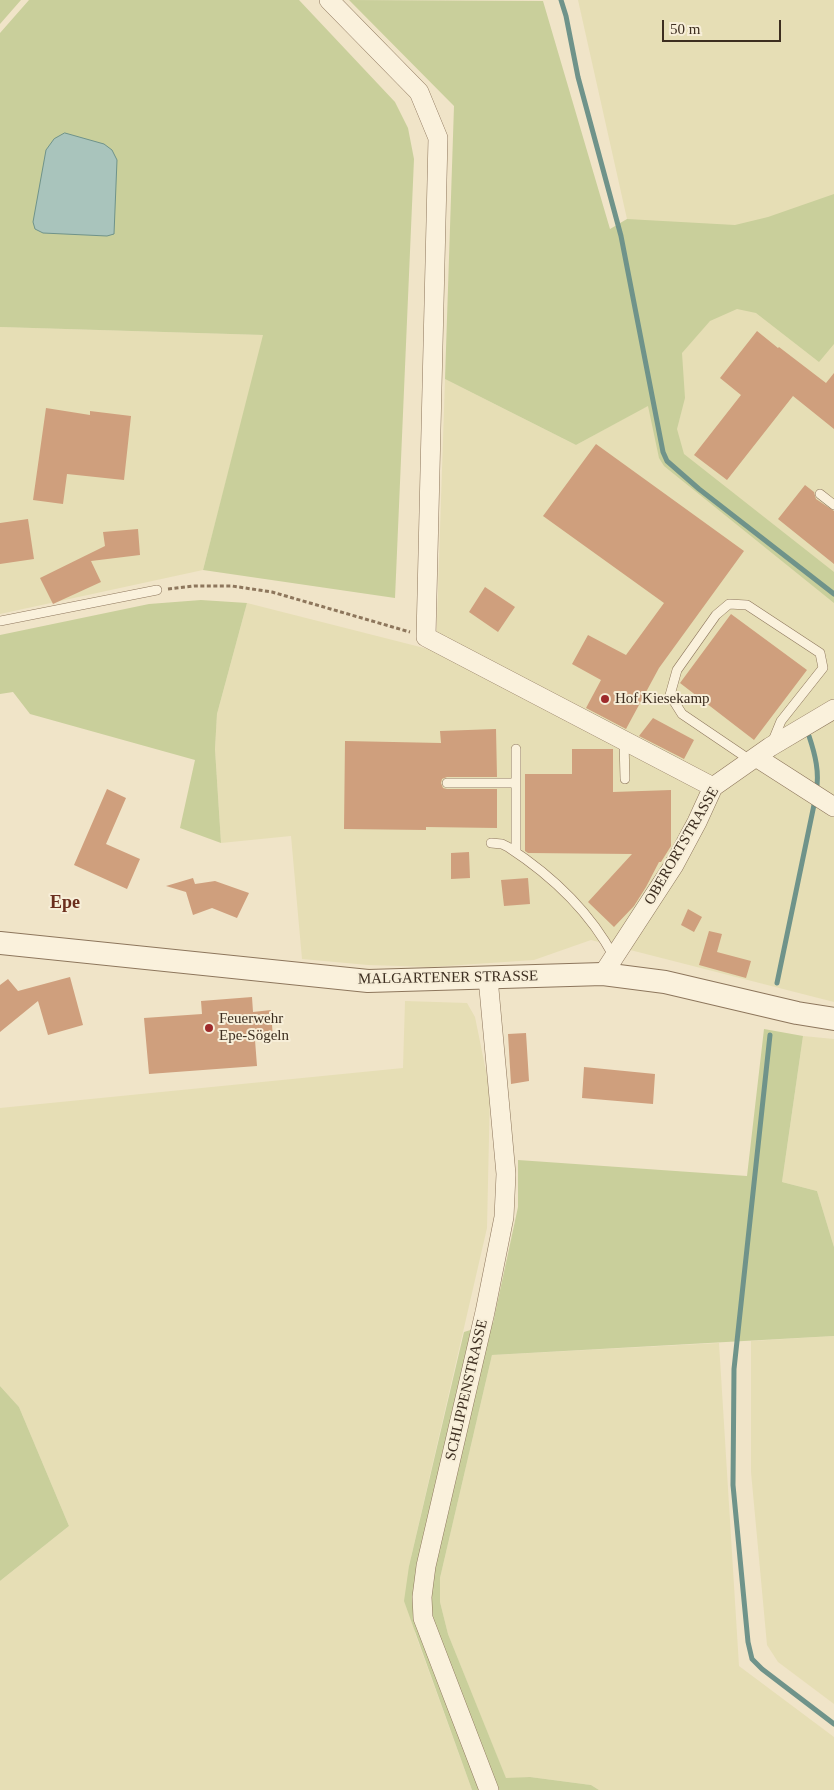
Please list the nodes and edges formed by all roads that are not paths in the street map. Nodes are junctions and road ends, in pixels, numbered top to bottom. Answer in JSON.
{"nodes":[{"id":1,"x":329,"y":0,"type":"edge"},
{"id":2,"x":820,"y":494,"type":"dead end"},
{"id":3,"x":834,"y":505,"type":"edge"},
{"id":4,"x":157,"y":590,"type":"road end"},
{"id":5,"x":0,"y":621,"type":"edge"},
{"id":6,"x":834,"y":708,"type":"edge"},
{"id":7,"x":624,"y":741,"type":"junction"},
{"id":8,"x":516,"y":749,"type":"dead end"},
{"id":9,"x":758,"y":755,"type":"junction"},
{"id":10,"x":625,"y":780,"type":"dead end"},
{"id":11,"x":447,"y":783,"type":"dead end"},
{"id":12,"x":516,"y":783,"type":"junction"},
{"id":13,"x":713,"y":787,"type":"junction"},
{"id":14,"x":822,"y":800,"type":"edge"},
{"id":15,"x":491,"y":843,"type":"dead end"},
{"id":16,"x":516,"y":852,"type":"junction"},
{"id":17,"x":0,"y":943,"type":"edge"},
{"id":18,"x":609,"y":966,"type":"junction"},
{"id":19,"x":488,"y":978,"type":"junction"},
{"id":20,"x":834,"y":1020,"type":"edge"},
{"id":21,"x":489,"y":1790,"type":"edge"}],
"edges":[{"from":1,"to":7,"type":"street"},
{"from":2,"to":3,"type":"lane"},
{"from":4,"to":5,"type":"lane"},
{"from":6,"to":9,"type":"street","name":"OBERORTSTRASSE"},
{"from":7,"to":10,"type":"lane"},
{"from":7,"to":13,"type":"street"},
{"from":8,"to":12,"type":"lane"},
{"from":9,"to":9,"type":"lane"},
{"from":9,"to":13,"type":"street","name":"OBERORTSTRASSE"},
{"from":9,"to":14,"type":"street"},
{"from":11,"to":12,"type":"lane"},
{"from":12,"to":16,"type":"lane"},
{"from":13,"to":18,"type":"street","name":"OBERORTSTRASSE"},
{"from":15,"to":16,"type":"lane"},
{"from":16,"to":18,"type":"lane"},
{"from":17,"to":19,"type":"street","name":"MALGARTENER STRASSE"},
{"from":18,"to":19,"type":"street","name":"MALGARTENER STRASSE"},
{"from":18,"to":20,"type":"street","name":"MALGARTENER STRASSE"},
{"from":19,"to":21,"type":"street","name":"SCHLIPPENSTRASSE"}]}
